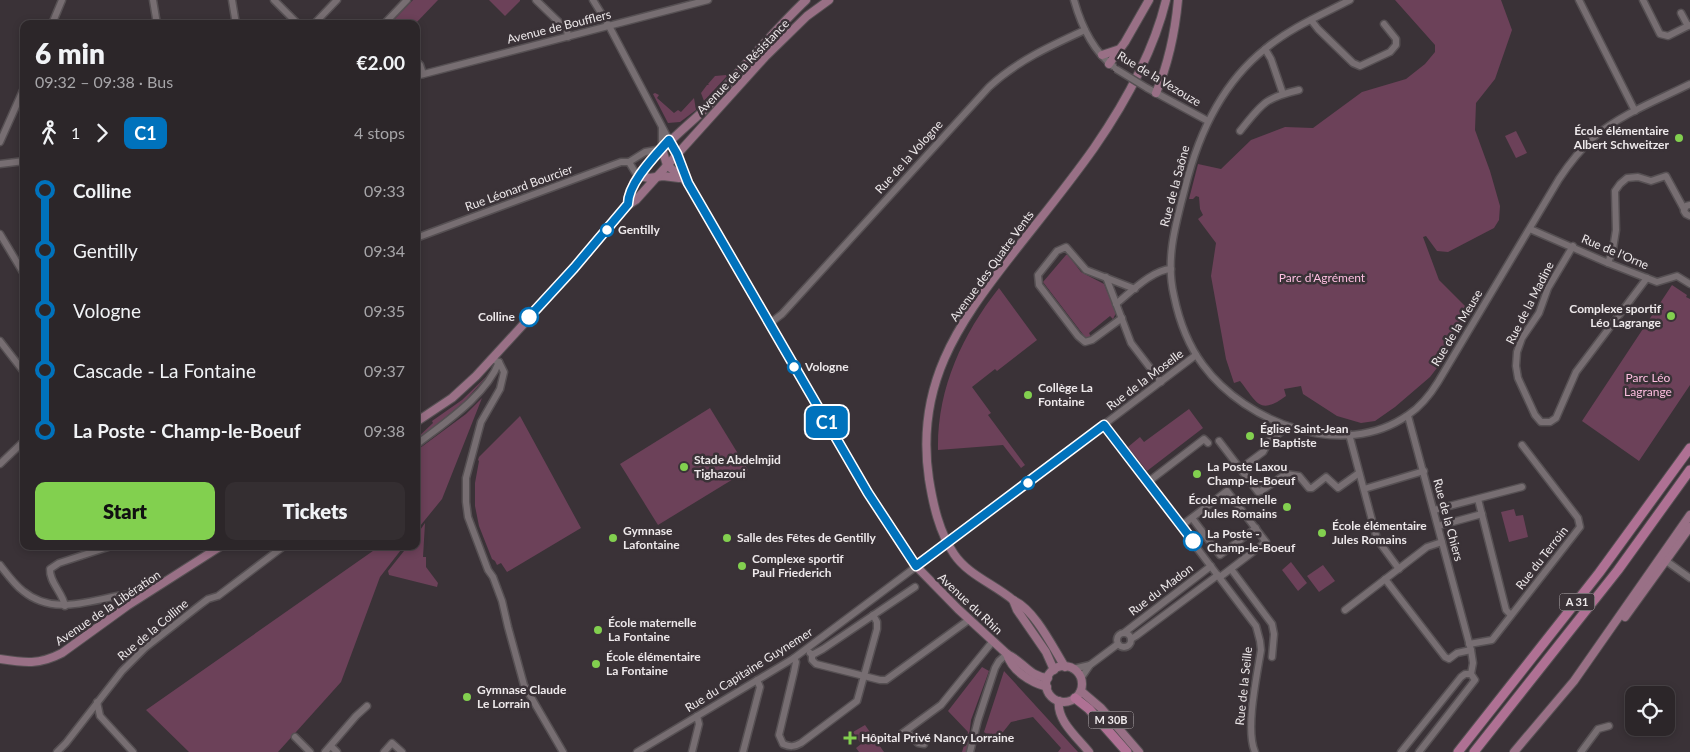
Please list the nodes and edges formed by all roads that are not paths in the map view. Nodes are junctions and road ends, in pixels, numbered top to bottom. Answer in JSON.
{"nodes":[{"id":1,"x":62,"y":0,"type":"edge"},
{"id":2,"x":153,"y":0,"type":"edge"},
{"id":3,"x":232,"y":0,"type":"edge"},
{"id":4,"x":274,"y":0,"type":"edge"},
{"id":5,"x":336,"y":0,"type":"edge"},
{"id":6,"x":407,"y":0,"type":"edge"},
{"id":7,"x":536,"y":0,"type":"edge"},
{"id":8,"x":593,"y":0,"type":"edge"},
{"id":9,"x":708,"y":0,"type":"edge"},
{"id":10,"x":806,"y":0,"type":"edge"},
{"id":11,"x":829,"y":0,"type":"edge"},
{"id":12,"x":1074,"y":0,"type":"edge"},
{"id":13,"x":1149,"y":0,"type":"edge"},
{"id":14,"x":1166,"y":0,"type":"edge"},
{"id":15,"x":1178,"y":0,"type":"edge"},
{"id":16,"x":1350,"y":0,"type":"edge"},
{"id":17,"x":1578,"y":0,"type":"edge"},
{"id":18,"x":1643,"y":0,"type":"edge"},
{"id":19,"x":1681,"y":13,"type":"dead end"},
{"id":20,"x":808,"y":16,"type":"junction"},
{"id":21,"x":54,"y":20,"type":"edge"},
{"id":22,"x":156,"y":20,"type":"edge"},
{"id":23,"x":235,"y":20,"type":"edge"},
{"id":24,"x":294,"y":20,"type":"edge"},
{"id":25,"x":318,"y":20,"type":"edge"},
{"id":26,"x":388,"y":20,"type":"edge"},
{"id":27,"x":1312,"y":20,"type":"junction"},
{"id":28,"x":1384,"y":24,"type":"dead end"},
{"id":29,"x":609,"y":26,"type":"junction"},
{"id":30,"x":1689,"y":26,"type":"edge"},
{"id":31,"x":1085,"y":30,"type":"junction"},
{"id":32,"x":568,"y":37,"type":"junction"},
{"id":33,"x":1120,"y":49,"type":"junction"},
{"id":34,"x":1265,"y":49,"type":"junction"},
{"id":35,"x":1102,"y":55,"type":"junction"},
{"id":36,"x":1113,"y":66,"type":"junction"},
{"id":37,"x":420,"y":75,"type":"edge"},
{"id":38,"x":1690,"y":84,"type":"edge"},
{"id":39,"x":1299,"y":90,"type":"dead end"},
{"id":40,"x":1156,"y":93,"type":"junction"},
{"id":41,"x":1283,"y":94,"type":"junction"},
{"id":42,"x":20,"y":97,"type":"edge"},
{"id":43,"x":1635,"y":112,"type":"junction"},
{"id":44,"x":1208,"y":121,"type":"junction"},
{"id":45,"x":662,"y":127,"type":"junction"},
{"id":46,"x":1240,"y":131,"type":"dead end"},
{"id":47,"x":669,"y":140,"type":"junction"},
{"id":48,"x":0,"y":142,"type":"edge"},
{"id":49,"x":662,"y":148,"type":"junction"},
{"id":50,"x":677,"y":154,"type":"junction"},
{"id":51,"x":20,"y":162,"type":"edge"},
{"id":52,"x":630,"y":162,"type":"junction"},
{"id":53,"x":0,"y":164,"type":"edge"},
{"id":54,"x":667,"y":165,"type":"junction"},
{"id":55,"x":640,"y":176,"type":"junction"},
{"id":56,"x":656,"y":177,"type":"junction"},
{"id":57,"x":679,"y":178,"type":"junction"},
{"id":58,"x":688,"y":183,"type":"junction"},
{"id":59,"x":628,"y":204,"type":"junction"},
{"id":60,"x":1685,"y":206,"type":"edge"},
{"id":61,"x":1690,"y":216,"type":"edge"},
{"id":62,"x":1530,"y":228,"type":"junction"},
{"id":63,"x":0,"y":234,"type":"edge"},
{"id":64,"x":420,"y":237,"type":"edge"},
{"id":65,"x":1573,"y":246,"type":"junction"},
{"id":66,"x":1608,"y":262,"type":"junction"},
{"id":67,"x":20,"y":267,"type":"edge"},
{"id":68,"x":1171,"y":269,"type":"junction"},
{"id":69,"x":1106,"y":277,"type":"junction"},
{"id":70,"x":1647,"y":278,"type":"junction"},
{"id":71,"x":1690,"y":284,"type":"edge"},
{"id":72,"x":1135,"y":289,"type":"junction"},
{"id":73,"x":1116,"y":304,"type":"junction"},
{"id":74,"x":1122,"y":318,"type":"junction"},
{"id":75,"x":769,"y":324,"type":"junction"},
{"id":76,"x":0,"y":341,"type":"edge"},
{"id":77,"x":1196,"y":355,"type":"junction"},
{"id":78,"x":495,"y":360,"type":"junction"},
{"id":79,"x":20,"y":367,"type":"edge"},
{"id":80,"x":496,"y":371,"type":"junction"},
{"id":81,"x":502,"y":381,"type":"junction"},
{"id":82,"x":1161,"y":382,"type":"junction"},
{"id":83,"x":1408,"y":416,"type":"junction"},
{"id":84,"x":420,"y":419,"type":"edge"},
{"id":85,"x":1104,"y":425,"type":"junction"},
{"id":86,"x":1287,"y":426,"type":"junction"},
{"id":87,"x":1349,"y":434,"type":"junction"},
{"id":88,"x":1219,"y":441,"type":"dead end"},
{"id":89,"x":420,"y":442,"type":"edge"},
{"id":90,"x":1208,"y":443,"type":"dead end"},
{"id":91,"x":20,"y":444,"type":"edge"},
{"id":92,"x":1522,"y":445,"type":"dead end"},
{"id":93,"x":1690,"y":448,"type":"edge"},
{"id":94,"x":0,"y":464,"type":"edge"},
{"id":95,"x":1240,"y":469,"type":"junction"},
{"id":96,"x":1690,"y":470,"type":"edge"},
{"id":97,"x":1424,"y":471,"type":"junction"},
{"id":98,"x":1360,"y":473,"type":"junction"},
{"id":99,"x":1148,"y":482,"type":"junction"},
{"id":100,"x":1522,"y":487,"type":"dead end"},
{"id":101,"x":1364,"y":489,"type":"junction"},
{"id":102,"x":1478,"y":499,"type":"junction"},
{"id":103,"x":1434,"y":510,"type":"junction"},
{"id":104,"x":1482,"y":514,"type":"junction"},
{"id":105,"x":1690,"y":515,"type":"edge"},
{"id":106,"x":1192,"y":518,"type":"junction"},
{"id":107,"x":1181,"y":526,"type":"junction"},
{"id":108,"x":1438,"y":526,"type":"junction"},
{"id":109,"x":1690,"y":527,"type":"edge"},
{"id":110,"x":1256,"y":528,"type":"junction"},
{"id":111,"x":1442,"y":542,"type":"junction"},
{"id":112,"x":99,"y":550,"type":"edge"},
{"id":113,"x":215,"y":550,"type":"edge"},
{"id":114,"x":279,"y":550,"type":"edge"},
{"id":115,"x":1663,"y":559,"type":"junction"},
{"id":116,"x":0,"y":565,"type":"edge"},
{"id":117,"x":916,"y":566,"type":"junction"},
{"id":118,"x":1211,"y":566,"type":"junction"},
{"id":119,"x":1231,"y":569,"type":"junction"},
{"id":120,"x":1398,"y":569,"type":"junction"},
{"id":121,"x":1219,"y":576,"type":"junction"},
{"id":122,"x":1690,"y":578,"type":"edge"},
{"id":123,"x":1385,"y":579,"type":"junction"},
{"id":124,"x":915,"y":587,"type":"dead end"},
{"id":125,"x":137,"y":600,"type":"junction"},
{"id":126,"x":1012,"y":600,"type":"junction"},
{"id":127,"x":66,"y":606,"type":"junction"},
{"id":128,"x":1345,"y":610,"type":"dead end"},
{"id":129,"x":873,"y":615,"type":"junction"},
{"id":130,"x":1511,"y":615,"type":"junction"},
{"id":131,"x":970,"y":619,"type":"junction"},
{"id":132,"x":1125,"y":632,"type":"junction"},
{"id":133,"x":1131,"y":638,"type":"junction"},
{"id":134,"x":994,"y":641,"type":"junction"},
{"id":135,"x":1118,"y":644,"type":"junction"},
{"id":136,"x":1470,"y":647,"type":"junction"},
{"id":137,"x":807,"y":649,"type":"junction"},
{"id":138,"x":1007,"y":654,"type":"junction"},
{"id":139,"x":812,"y":655,"type":"junction"},
{"id":140,"x":1272,"y":657,"type":"dead end"},
{"id":141,"x":794,"y":658,"type":"junction"},
{"id":142,"x":0,"y":659,"type":"edge"},
{"id":143,"x":1090,"y":665,"type":"junction"},
{"id":144,"x":1065,"y":667,"type":"junction"},
{"id":145,"x":1073,"y":669,"type":"junction"},
{"id":146,"x":1054,"y":670,"type":"junction"},
{"id":147,"x":1471,"y":674,"type":"junction"},
{"id":148,"x":865,"y":676,"type":"junction"},
{"id":149,"x":1048,"y":678,"type":"junction"},
{"id":150,"x":1081,"y":678,"type":"junction"},
{"id":151,"x":758,"y":680,"type":"junction"},
{"id":152,"x":1047,"y":687,"type":"junction"},
{"id":153,"x":1075,"y":697,"type":"junction"},
{"id":154,"x":1058,"y":701,"type":"junction"},
{"id":155,"x":97,"y":702,"type":"junction"},
{"id":156,"x":367,"y":706,"type":"dead end"},
{"id":157,"x":87,"y":715,"type":"junction"},
{"id":158,"x":1062,"y":715,"type":"junction"},
{"id":159,"x":100,"y":716,"type":"junction"},
{"id":160,"x":697,"y":716,"type":"junction"},
{"id":161,"x":1609,"y":726,"type":"dead end"},
{"id":162,"x":1532,"y":732,"type":"junction"},
{"id":163,"x":294,"y":737,"type":"dead end"},
{"id":164,"x":924,"y":744,"type":"dead end"},
{"id":165,"x":331,"y":746,"type":"junction"},
{"id":166,"x":57,"y":752,"type":"edge"},
{"id":167,"x":133,"y":752,"type":"edge"},
{"id":168,"x":310,"y":752,"type":"edge"},
{"id":169,"x":325,"y":752,"type":"edge"},
{"id":170,"x":337,"y":752,"type":"edge"},
{"id":171,"x":384,"y":752,"type":"edge"},
{"id":172,"x":402,"y":752,"type":"edge"},
{"id":173,"x":563,"y":752,"type":"edge"},
{"id":174,"x":638,"y":752,"type":"edge"},
{"id":175,"x":692,"y":752,"type":"edge"},
{"id":176,"x":743,"y":752,"type":"edge"},
{"id":177,"x":970,"y":752,"type":"edge"},
{"id":178,"x":1089,"y":752,"type":"edge"},
{"id":179,"x":1127,"y":752,"type":"edge"},
{"id":180,"x":1139,"y":752,"type":"edge"},
{"id":181,"x":1254,"y":752,"type":"edge"},
{"id":182,"x":1401,"y":752,"type":"edge"},
{"id":183,"x":1419,"y":752,"type":"edge"},
{"id":184,"x":1458,"y":752,"type":"edge"},
{"id":185,"x":1474,"y":752,"type":"edge"},
{"id":186,"x":1514,"y":752,"type":"edge"},
{"id":187,"x":1520,"y":752,"type":"edge"},
{"id":188,"x":1581,"y":752,"type":"edge"}],
"edges":[{"from":1,"to":21,"type":"street"},
{"from":2,"to":22,"type":"street"},
{"from":3,"to":23,"type":"street"},
{"from":4,"to":24,"type":"street"},
{"from":5,"to":25,"type":"street"},
{"from":6,"to":26,"type":"street"},
{"from":7,"to":32,"type":"street"},
{"from":8,"to":29,"type":"street"},
{"from":9,"to":29,"type":"street","name":"Avenue de Boufflers"},
{"from":10,"to":20,"type":"main road"},
{"from":10,"to":47,"type":"main road","name":"Avenue de la Résistance"},
{"from":11,"to":20,"type":"main road","name":"Avenue de la Résistance"},
{"from":12,"to":31,"type":"street","name":"Rue de la Vezouze"},
{"from":13,"to":33,"type":"main road"},
{"from":14,"to":126,"type":"main road","name":"Avenue des Quatre Vents"},
{"from":15,"to":40,"type":"main road"},
{"from":16,"to":27,"type":"street","name":"Rue de la Saône"},
{"from":17,"to":43,"type":"street"},
{"from":18,"to":30,"type":"street"},
{"from":19,"to":30,"type":"street"},
{"from":20,"to":50,"type":"main road","name":"Avenue de la Résistance"},
{"from":27,"to":28,"type":"street"},
{"from":27,"to":34,"type":"street","name":"Rue de la Saône"},
{"from":29,"to":32,"type":"street","name":"Avenue de Boufflers"},
{"from":29,"to":45,"type":"street"},
{"from":31,"to":35,"type":"street","name":"Rue de la Vezouze"},
{"from":31,"to":75,"type":"street","name":"Rue de la Vologne"},
{"from":32,"to":37,"type":"street","name":"Avenue de Boufflers"},
{"from":33,"to":35,"type":"main road"},
{"from":33,"to":36,"type":"main road"},
{"from":34,"to":41,"type":"street"},
{"from":34,"to":44,"type":"street","name":"Rue de la Saône"},
{"from":35,"to":36,"type":"street","name":"Rue de la Vezouze"},
{"from":36,"to":40,"type":"street","name":"Rue de la Vezouze","bridge":true},
{"from":38,"to":43,"type":"street","name":"Rue de la Meuse"},
{"from":39,"to":41,"type":"street"},
{"from":40,"to":44,"type":"street","name":"Rue de la Vezouze"},
{"from":41,"to":46,"type":"street"},
{"from":42,"to":48,"type":"street"},
{"from":43,"to":62,"type":"street","name":"Rue de la Meuse"},
{"from":44,"to":68,"type":"street","name":"Rue de la Saône"},
{"from":45,"to":47,"type":"street"},
{"from":45,"to":49,"type":"street"},
{"from":47,"to":49,"type":"main road"},
{"from":47,"to":50,"type":"main road"},
{"from":49,"to":52,"type":"street","name":"Rue Léonard Bourcier"},
{"from":49,"to":54,"type":"main road"},
{"from":49,"to":55,"type":"main road"},
{"from":50,"to":54,"type":"main road"},
{"from":50,"to":58,"type":"main road","name":"Avenue du Rhin"},
{"from":51,"to":53,"type":"street"},
{"from":52,"to":55,"type":"street"},
{"from":52,"to":64,"type":"street","name":"Rue Léonard Bourcier"},
{"from":54,"to":56,"type":"main road"},
{"from":54,"to":57,"type":"main road"},
{"from":55,"to":56,"type":"main road"},
{"from":55,"to":59,"type":"main road"},
{"from":56,"to":57,"type":"main road"},
{"from":56,"to":59,"type":"main road"},
{"from":57,"to":58,"type":"main road"},
{"from":58,"to":75,"type":"main road","name":"Avenue du Rhin"},
{"from":59,"to":78,"type":"main road"},
{"from":60,"to":61,"type":"street"},
{"from":60,"to":66,"type":"street"},
{"from":62,"to":65,"type":"street","name":"Rue de l'Orne"},
{"from":62,"to":83,"type":"street","name":"Rue de la Meuse"},
{"from":63,"to":67,"type":"street"},
{"from":65,"to":66,"type":"street","name":"Rue de l'Orne"},
{"from":65,"to":70,"type":"street","name":"Rue de la Madine"},
{"from":66,"to":70,"type":"street","name":"Rue de l'Orne"},
{"from":68,"to":72,"type":"street"},
{"from":68,"to":77,"type":"street","name":"Rue de la Saône"},
{"from":69,"to":72,"type":"street"},
{"from":69,"to":73,"type":"street"},
{"from":69,"to":74,"type":"street"},
{"from":70,"to":71,"type":"street","name":"Rue de l'Orne"},
{"from":72,"to":73,"type":"street"},
{"from":73,"to":74,"type":"street"},
{"from":74,"to":82,"type":"street"},
{"from":75,"to":117,"type":"main road","name":"Avenue du Rhin"},
{"from":76,"to":79,"type":"street"},
{"from":77,"to":82,"type":"street","name":"Rue de la Moselle"},
{"from":77,"to":86,"type":"street","name":"Rue de la Meuse"},
{"from":78,"to":80,"type":"street"},
{"from":78,"to":81,"type":"street"},
{"from":78,"to":84,"type":"main road"},
{"from":80,"to":81,"type":"street"},
{"from":80,"to":89,"type":"street"},
{"from":81,"to":173,"type":"street"},
{"from":82,"to":85,"type":"street","name":"Rue de la Moselle"},
{"from":83,"to":87,"type":"street","name":"Rue de la Meuse"},
{"from":83,"to":97,"type":"street","name":"Rue de la Chiers"},
{"from":85,"to":99,"type":"street","name":"Rue de la Seille"},
{"from":85,"to":117,"type":"street","name":"Rue de la Moselle","bridge":true},
{"from":86,"to":87,"type":"street","name":"Rue de la Meuse"},
{"from":86,"to":95,"type":"street"},
{"from":87,"to":98,"type":"street"},
{"from":88,"to":95,"type":"street"},
{"from":90,"to":99,"type":"street"},
{"from":91,"to":94,"type":"street"},
{"from":92,"to":130,"type":"street","name":"Rue du Terroin"},
{"from":93,"to":184,"type":"highway","number":"A 31"},
{"from":95,"to":98,"type":"street"},
{"from":96,"to":185,"type":"highway","number":"A 31"},
{"from":97,"to":101,"type":"street"},
{"from":97,"to":103,"type":"street","name":"Rue de la Chiers"},
{"from":98,"to":101,"type":"street"},
{"from":99,"to":107,"type":"street","name":"Rue de la Seille"},
{"from":100,"to":102,"type":"street"},
{"from":101,"to":120,"type":"street"},
{"from":102,"to":103,"type":"street"},
{"from":102,"to":104,"type":"street"},
{"from":103,"to":108,"type":"street","name":"Rue de la Chiers"},
{"from":104,"to":108,"type":"street"},
{"from":104,"to":130,"type":"street"},
{"from":105,"to":115,"type":"main road"},
{"from":106,"to":107,"type":"street"},
{"from":106,"to":110,"type":"street"},
{"from":106,"to":110,"type":"street"},
{"from":107,"to":118,"type":"street","name":"Rue de la Seille"},
{"from":108,"to":111,"type":"street","name":"Rue de la Chiers"},
{"from":109,"to":115,"type":"main road"},
{"from":110,"to":119,"type":"street","name":"Rue du Madon"},
{"from":111,"to":120,"type":"street"},
{"from":111,"to":136,"type":"street","name":"Rue de la Chiers"},
{"from":112,"to":127,"type":"street"},
{"from":113,"to":125,"type":"main road","name":"Avenue de la Libération"},
{"from":114,"to":155,"type":"street","name":"Rue de la Colline"},
{"from":115,"to":122,"type":"street"},
{"from":115,"to":162,"type":"main road"},
{"from":116,"to":127,"type":"street"},
{"from":117,"to":131,"type":"main road","name":"Avenue du Rhin"},
{"from":117,"to":137,"type":"street","name":"Rue du Capitaine Guynemer"},
{"from":118,"to":121,"type":"street","name":"Rue de la Seille"},
{"from":118,"to":132,"type":"street","name":"Rue du Madon"},
{"from":119,"to":121,"type":"street","name":"Rue du Madon"},
{"from":119,"to":140,"type":"street"},
{"from":120,"to":123,"type":"street"},
{"from":121,"to":133,"type":"street","name":"Rue du Madon"},
{"from":121,"to":181,"type":"street","name":"Rue de la Seille"},
{"from":123,"to":128,"type":"street"},
{"from":123,"to":136,"type":"street","name":"Rue du Terroin"},
{"from":124,"to":129,"type":"street"},
{"from":125,"to":127,"type":"street"},
{"from":125,"to":142,"type":"main road","name":"Avenue de la Libération"},
{"from":126,"to":144,"type":"main road","name":"Avenue des Quatre Vents"},
{"from":126,"to":146,"type":"main road","name":"Avenue des Quatre Vents"},
{"from":129,"to":139,"type":"street"},
{"from":129,"to":148,"type":"street"},
{"from":130,"to":136,"type":"street","name":"Rue du Terroin"},
{"from":131,"to":134,"type":"main road","name":"Avenue du Rhin"},
{"from":131,"to":148,"type":"street"},
{"from":132,"to":133,"type":"street"},
{"from":132,"to":135,"type":"street"},
{"from":133,"to":135,"type":"street"},
{"from":134,"to":138,"type":"main road","name":"Avenue du Rhin"},
{"from":134,"to":164,"type":"street"},
{"from":135,"to":143,"type":"street"},
{"from":136,"to":147,"type":"street"},
{"from":137,"to":139,"type":"street"},
{"from":137,"to":141,"type":"street","name":"Rue du Capitaine Guynemer"},
{"from":138,"to":149,"type":"main road","name":"Avenue du Rhin"},
{"from":138,"to":152,"type":"main road","name":"Avenue du Rhin"},
{"from":138,"to":177,"type":"street"},
{"from":139,"to":148,"type":"street"},
{"from":141,"to":148,"type":"street"},
{"from":141,"to":151,"type":"street","name":"Rue du Capitaine Guynemer"},
{"from":143,"to":145,"type":"street"},
{"from":143,"to":150,"type":"street"},
{"from":144,"to":145,"type":"main road"},
{"from":144,"to":146,"type":"main road"},
{"from":145,"to":150,"type":"main road"},
{"from":146,"to":149,"type":"main road"},
{"from":147,"to":182,"type":"street"},
{"from":147,"to":183,"type":"street"},
{"from":149,"to":152,"type":"main road"},
{"from":150,"to":153,"type":"main road"},
{"from":151,"to":160,"type":"street","name":"Rue du Capitaine Guynemer"},
{"from":151,"to":176,"type":"street"},
{"from":152,"to":154,"type":"main road"},
{"from":153,"to":154,"type":"main road"},
{"from":153,"to":158,"type":"main road"},
{"from":153,"to":179,"type":"highway"},
{"from":153,"to":180,"type":"main road","number":"M 30B"},
{"from":154,"to":158,"type":"main road"},
{"from":155,"to":157,"type":"street","name":"Rue de la Colline"},
{"from":155,"to":159,"type":"street"},
{"from":156,"to":165,"type":"street"},
{"from":157,"to":159,"type":"street"},
{"from":157,"to":166,"type":"street","name":"Rue de la Colline"},
{"from":158,"to":178,"type":"main road"},
{"from":159,"to":167,"type":"street"},
{"from":160,"to":174,"type":"street","name":"Rue du Capitaine Guynemer"},
{"from":160,"to":175,"type":"street"},
{"from":161,"to":188,"type":"street"},
{"from":162,"to":186,"type":"main road"},
{"from":162,"to":187,"type":"main road"},
{"from":163,"to":168,"type":"street"},
{"from":165,"to":169,"type":"street"},
{"from":165,"to":170,"type":"street"},
{"from":171,"to":172,"type":"street"}]}
